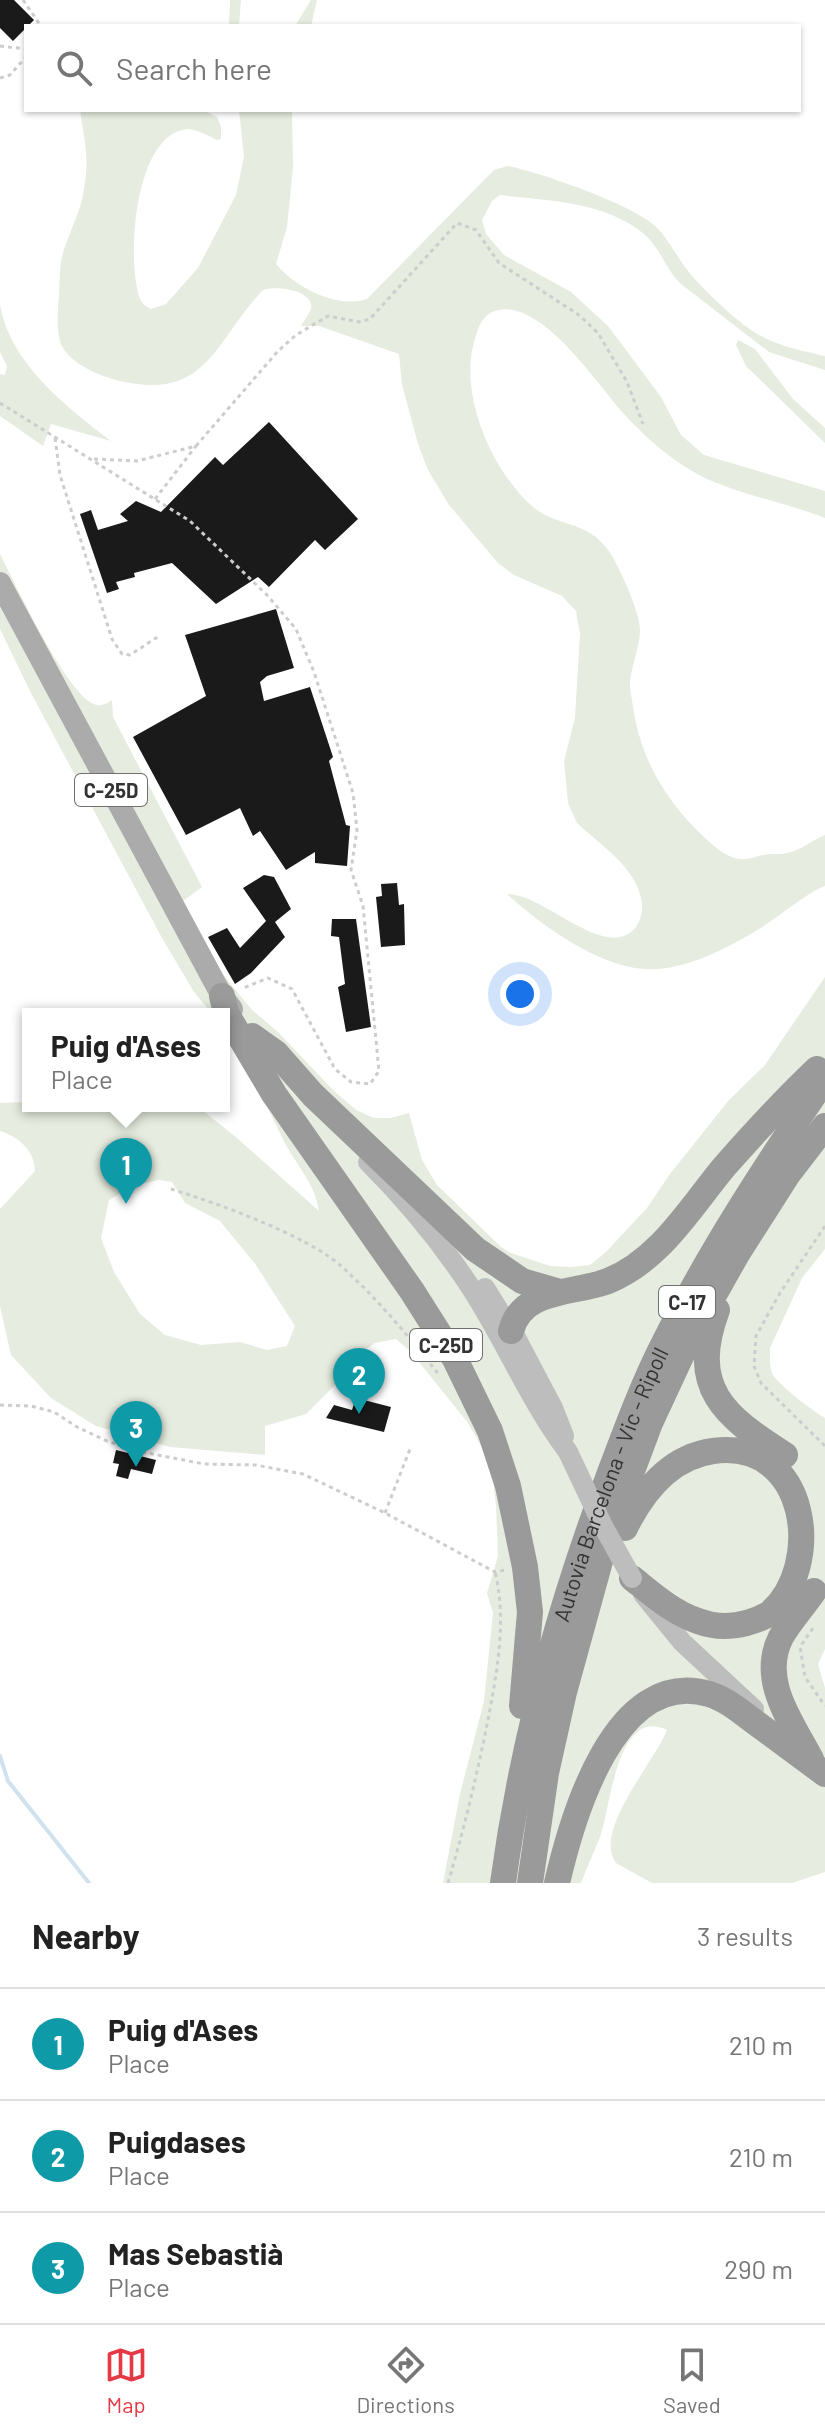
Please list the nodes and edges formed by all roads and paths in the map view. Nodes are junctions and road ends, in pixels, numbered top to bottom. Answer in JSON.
{"nodes":[{"id":1,"x":23,"y":0,"type":"edge"},
{"id":2,"x":40,"y":24,"type":"edge"},
{"id":3,"x":0,"y":46,"type":"edge"},
{"id":4,"x":24,"y":49,"type":"edge"},
{"id":5,"x":24,"y":59,"type":"edge"},
{"id":6,"x":0,"y":78,"type":"edge"},
{"id":7,"x":0,"y":403,"type":"edge"},
{"id":8,"x":643,"y":424,"type":"dead end"},
{"id":9,"x":55,"y":438,"type":"junction"},
{"id":10,"x":196,"y":446,"type":"junction"},
{"id":11,"x":90,"y":459,"type":"junction"},
{"id":12,"x":155,"y":499,"type":"junction"},
{"id":13,"x":0,"y":583,"type":"edge"},
{"id":14,"x":159,"y":636,"type":"dead end"},
{"id":15,"x":222,"y":996,"type":"junction"},
{"id":16,"x":225,"y":1008,"type":"edge"},
{"id":17,"x":230,"y":1020,"type":"edge"},
{"id":18,"x":252,"y":1036,"type":"junction"},
{"id":19,"x":825,"y":1061,"type":"edge"},
{"id":20,"x":825,"y":1079,"type":"edge"},
{"id":21,"x":825,"y":1126,"type":"edge"},
{"id":22,"x":371,"y":1166,"type":"junction"},
{"id":23,"x":171,"y":1189,"type":"dead end"},
{"id":24,"x":825,"y":1226,"type":"edge"},
{"id":25,"x":737,"y":1254,"type":"junction"},
{"id":26,"x":563,"y":1293,"type":"junction"},
{"id":27,"x":511,"y":1331,"type":"junction"},
{"id":28,"x":443,"y":1380,"type":"dead end"},
{"id":29,"x":0,"y":1405,"type":"edge"},
{"id":30,"x":825,"y":1446,"type":"edge"},
{"id":31,"x":564,"y":1447,"type":"junction"},
{"id":32,"x":410,"y":1449,"type":"dead end"},
{"id":33,"x":820,"y":1497,"type":"dead end"},
{"id":34,"x":385,"y":1513,"type":"junction"},
{"id":35,"x":601,"y":1562,"type":"junction"},
{"id":36,"x":825,"y":1566,"type":"edge"},
{"id":37,"x":632,"y":1578,"type":"junction"},
{"id":38,"x":819,"y":1621,"type":"dead end"},
{"id":39,"x":825,"y":1706,"type":"edge"},
{"id":40,"x":527,"y":1742,"type":"junction"},
{"id":41,"x":820,"y":1768,"type":"edge"},
{"id":42,"x":448,"y":1883,"type":"edge"},
{"id":43,"x":503,"y":1883,"type":"edge"},
{"id":44,"x":530,"y":1883,"type":"edge"},
{"id":45,"x":557,"y":1883,"type":"edge"}],
"edges":[{"from":1,"to":2,"type":"path"},
{"from":3,"to":4,"type":"path"},
{"from":5,"to":6,"type":"path"},
{"from":7,"to":9,"type":"path"},
{"from":8,"to":10,"type":"path"},
{"from":9,"to":11,"type":"path"},
{"from":9,"to":14,"type":"path"},
{"from":10,"to":11,"type":"path"},
{"from":10,"to":12,"type":"path"},
{"from":11,"to":12,"type":"path"},
{"from":12,"to":15,"type":"path"},
{"from":13,"to":15,"type":"main road","number":"C-25D"},
{"from":15,"to":16,"type":"highway","number":"C-25D"},
{"from":15,"to":18,"type":"main road","number":"C-25D"},
{"from":17,"to":40,"type":"highway","number":"C-25D"},
{"from":18,"to":22,"type":"street"},
{"from":18,"to":26,"type":"highway"},
{"from":19,"to":26,"type":"highway"},
{"from":20,"to":40,"type":"highway","name":"Autovia Barcelona - Vic - Ripoll","number":"C-17"},
{"from":21,"to":25,"type":"highway","name":"Autovia Barcelona - Vic - Ripoll","number":"C-17"},
{"from":22,"to":27,"type":"street"},
{"from":22,"to":31,"type":"street"},
{"from":23,"to":28,"type":"path"},
{"from":24,"to":30,"type":"path"},
{"from":25,"to":33,"type":"highway"},
{"from":25,"to":35,"type":"highway","name":"Autovia Barcelona - Vic - Ripoll","number":"C-17"},
{"from":26,"to":27,"type":"highway"},
{"from":27,"to":31,"type":"street"},
{"from":29,"to":34,"type":"path"},
{"from":31,"to":37,"type":"street","bridge":true},
{"from":32,"to":34,"type":"path"},
{"from":34,"to":42,"type":"path"},
{"from":35,"to":37,"type":"highway"},
{"from":35,"to":44,"type":"highway","name":"Autovia Barcelona - Vic - Ripoll","number":"C-17"},
{"from":36,"to":41,"type":"highway"},
{"from":37,"to":41,"type":"street"},
{"from":38,"to":39,"type":"path"},
{"from":40,"to":43,"type":"highway","name":"Autovia Barcelona - Vic - Ripoll","number":"C-17"},
{"from":41,"to":45,"type":"highway"}]}
